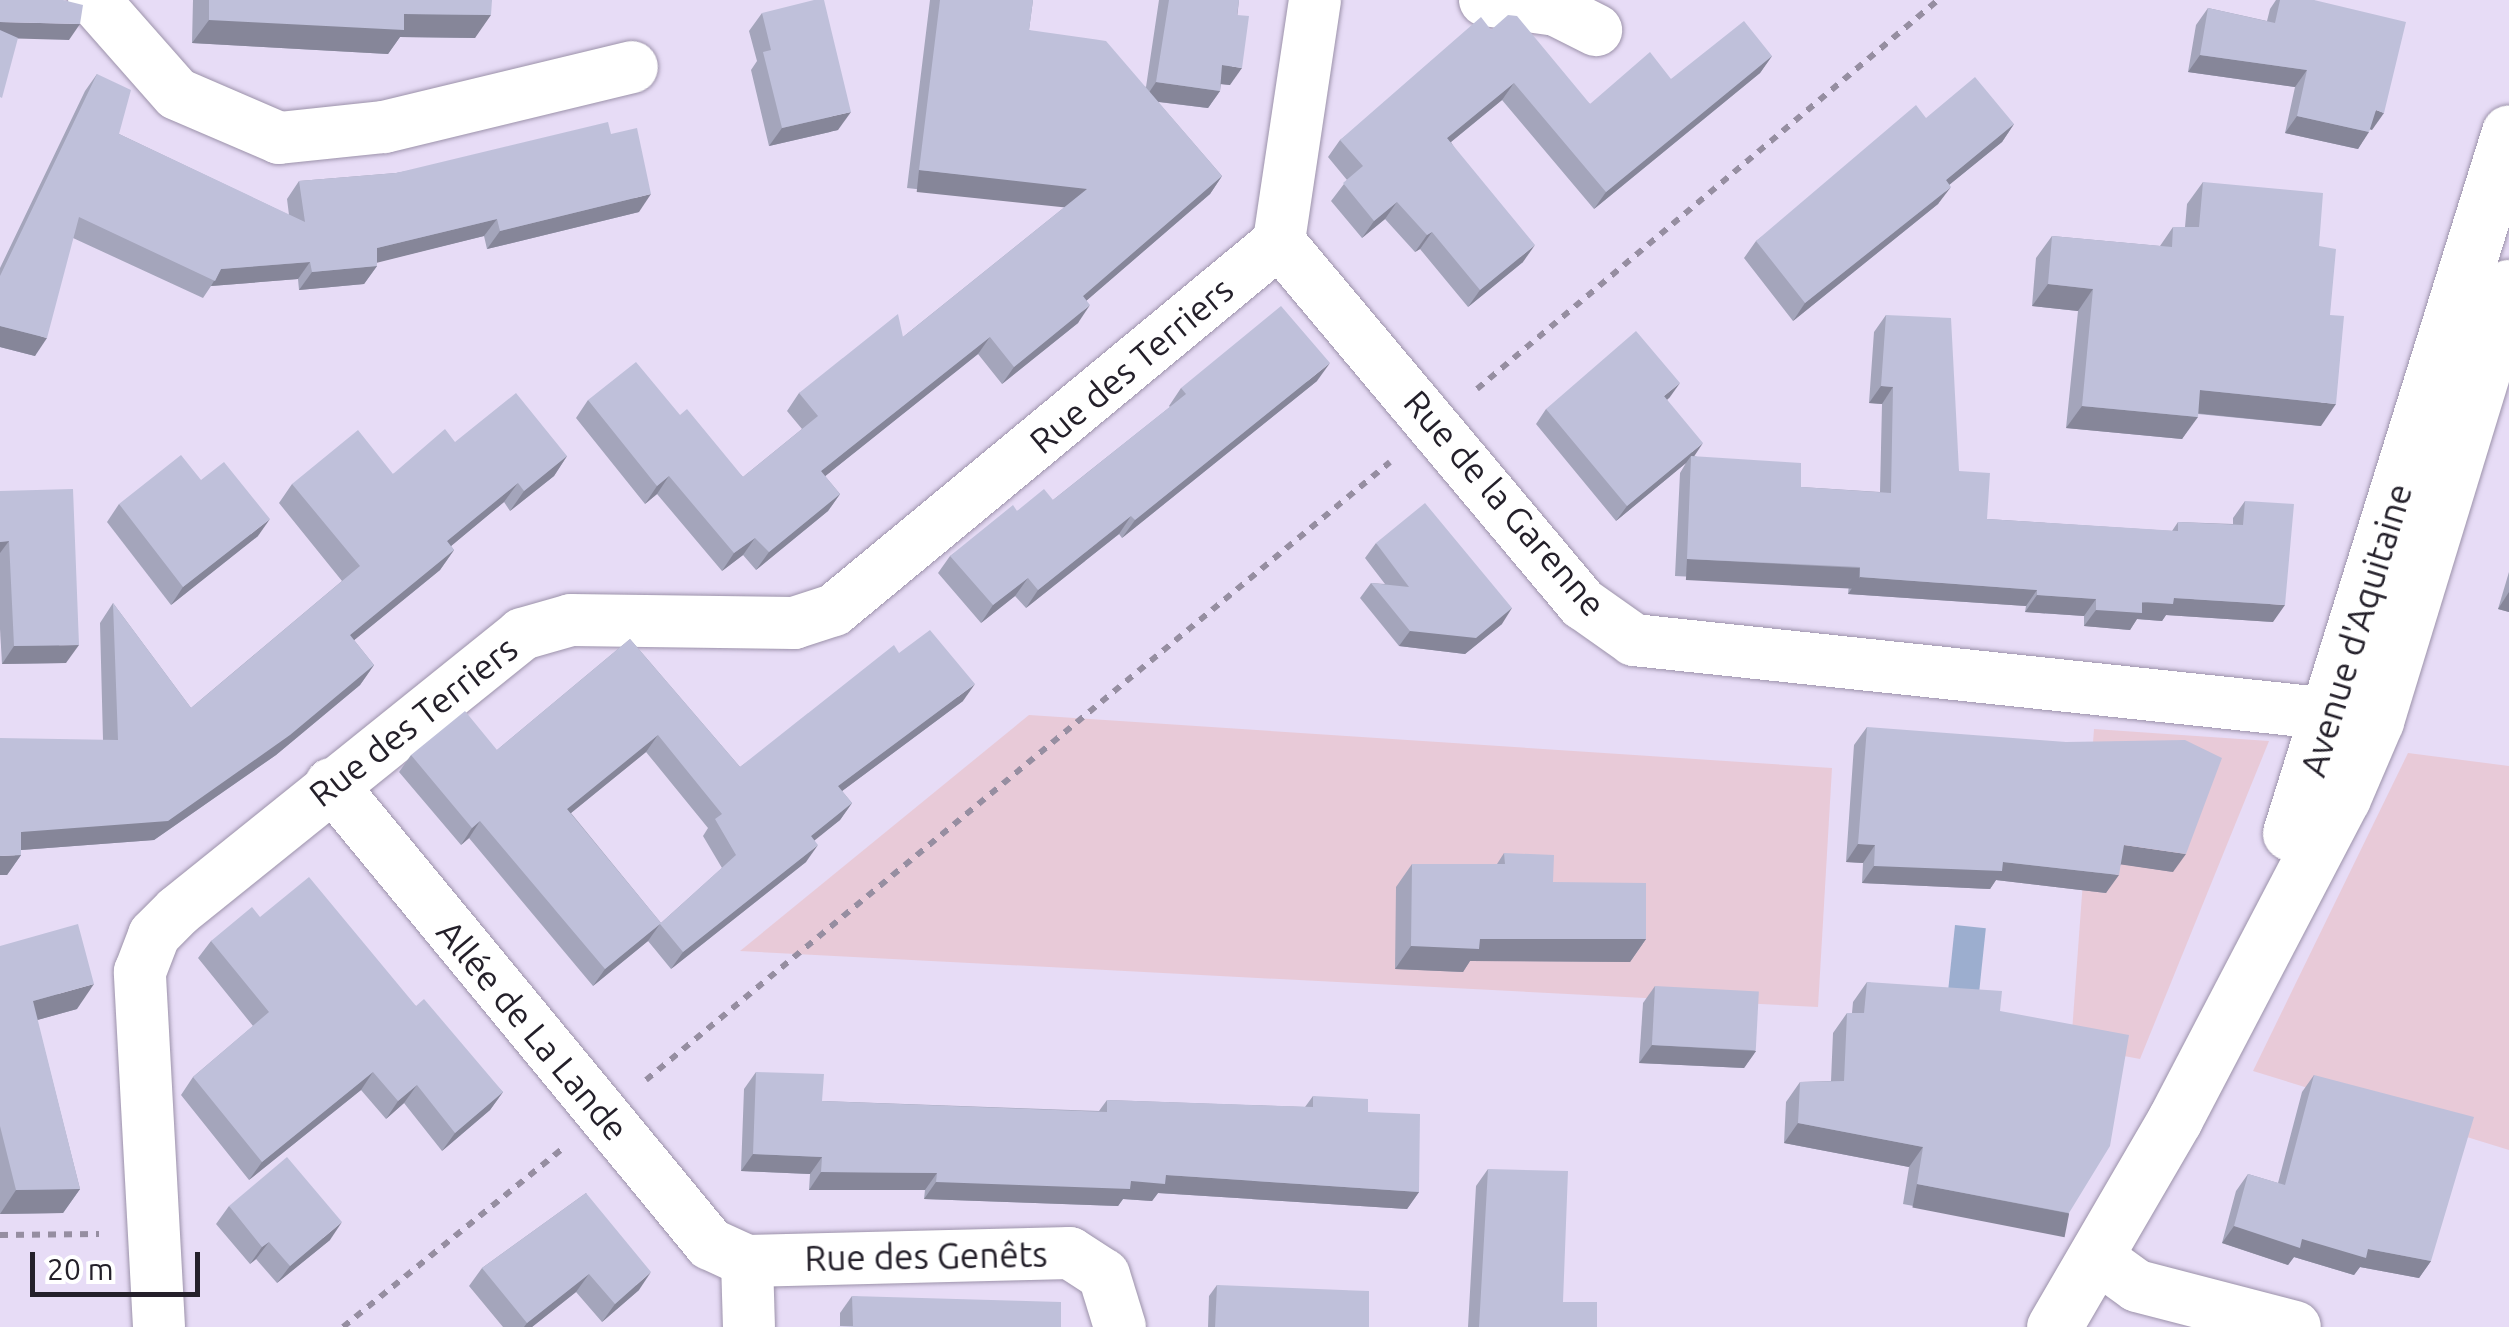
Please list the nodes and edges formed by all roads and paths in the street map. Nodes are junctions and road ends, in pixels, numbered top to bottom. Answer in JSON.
{"nodes":[{"id":1,"x":94,"y":0,"type":"edge"},
{"id":2,"x":1316,"y":0,"type":"edge"},
{"id":3,"x":1485,"y":0,"type":"edge"},
{"id":4,"x":1938,"y":0,"type":"edge"},
{"id":5,"x":1596,"y":30,"type":"dead end"},
{"id":6,"x":632,"y":67,"type":"dead end"},
{"id":7,"x":2509,"y":132,"type":"edge"},
{"id":8,"x":1279,"y":242,"type":"junction"},
{"id":9,"x":2509,"y":287,"type":"edge"},
{"id":10,"x":1436,"y":424,"type":"junction"},
{"id":11,"x":2354,"y":717,"type":"junction"},
{"id":12,"x":330,"y":784,"type":"junction"},
{"id":13,"x":604,"y":1115,"type":"junction"},
{"id":14,"x":150,"y":1234,"type":"junction"},
{"id":15,"x":0,"y":1236,"type":"edge"},
{"id":16,"x":2097,"y":1257,"type":"junction"},
{"id":17,"x":747,"y":1261,"type":"junction"},
{"id":18,"x":159,"y":1327,"type":"edge"},
{"id":19,"x":343,"y":1327,"type":"edge"},
{"id":20,"x":749,"y":1327,"type":"edge"},
{"id":21,"x":1120,"y":1327,"type":"edge"},
{"id":22,"x":2054,"y":1327,"type":"edge"},
{"id":23,"x":2295,"y":1327,"type":"edge"}],
"edges":[{"from":1,"to":6,"type":"street"},
{"from":2,"to":8,"type":"street"},
{"from":3,"to":5,"type":"street"},
{"from":4,"to":10,"type":"path"},
{"from":7,"to":11,"type":"street","name":"Avenue d'Aquitaine"},
{"from":8,"to":10,"type":"street","name":"Rue de la Garenne"},
{"from":8,"to":12,"type":"street","name":"Rue des Terriers"},
{"from":9,"to":11,"type":"street","name":"Avenue d'Aquitaine"},
{"from":10,"to":11,"type":"street","name":"Rue de la Garenne"},
{"from":10,"to":13,"type":"path"},
{"from":11,"to":16,"type":"street","name":"Avenue d'Aquitaine"},
{"from":12,"to":13,"type":"street","name":"Allée de La Lande"},
{"from":12,"to":14,"type":"street","name":"Rue des Terriers"},
{"from":13,"to":17,"type":"street","name":"Allée de La Lande"},
{"from":13,"to":19,"type":"path"},
{"from":14,"to":15,"type":"path"},
{"from":14,"to":18,"type":"street","name":"Rue des Terriers"},
{"from":16,"to":22,"type":"street","name":"Avenue d'Aquitaine"},
{"from":16,"to":23,"type":"street"},
{"from":17,"to":20,"type":"street"},
{"from":17,"to":21,"type":"street","name":"Rue des Genêts"}]}
